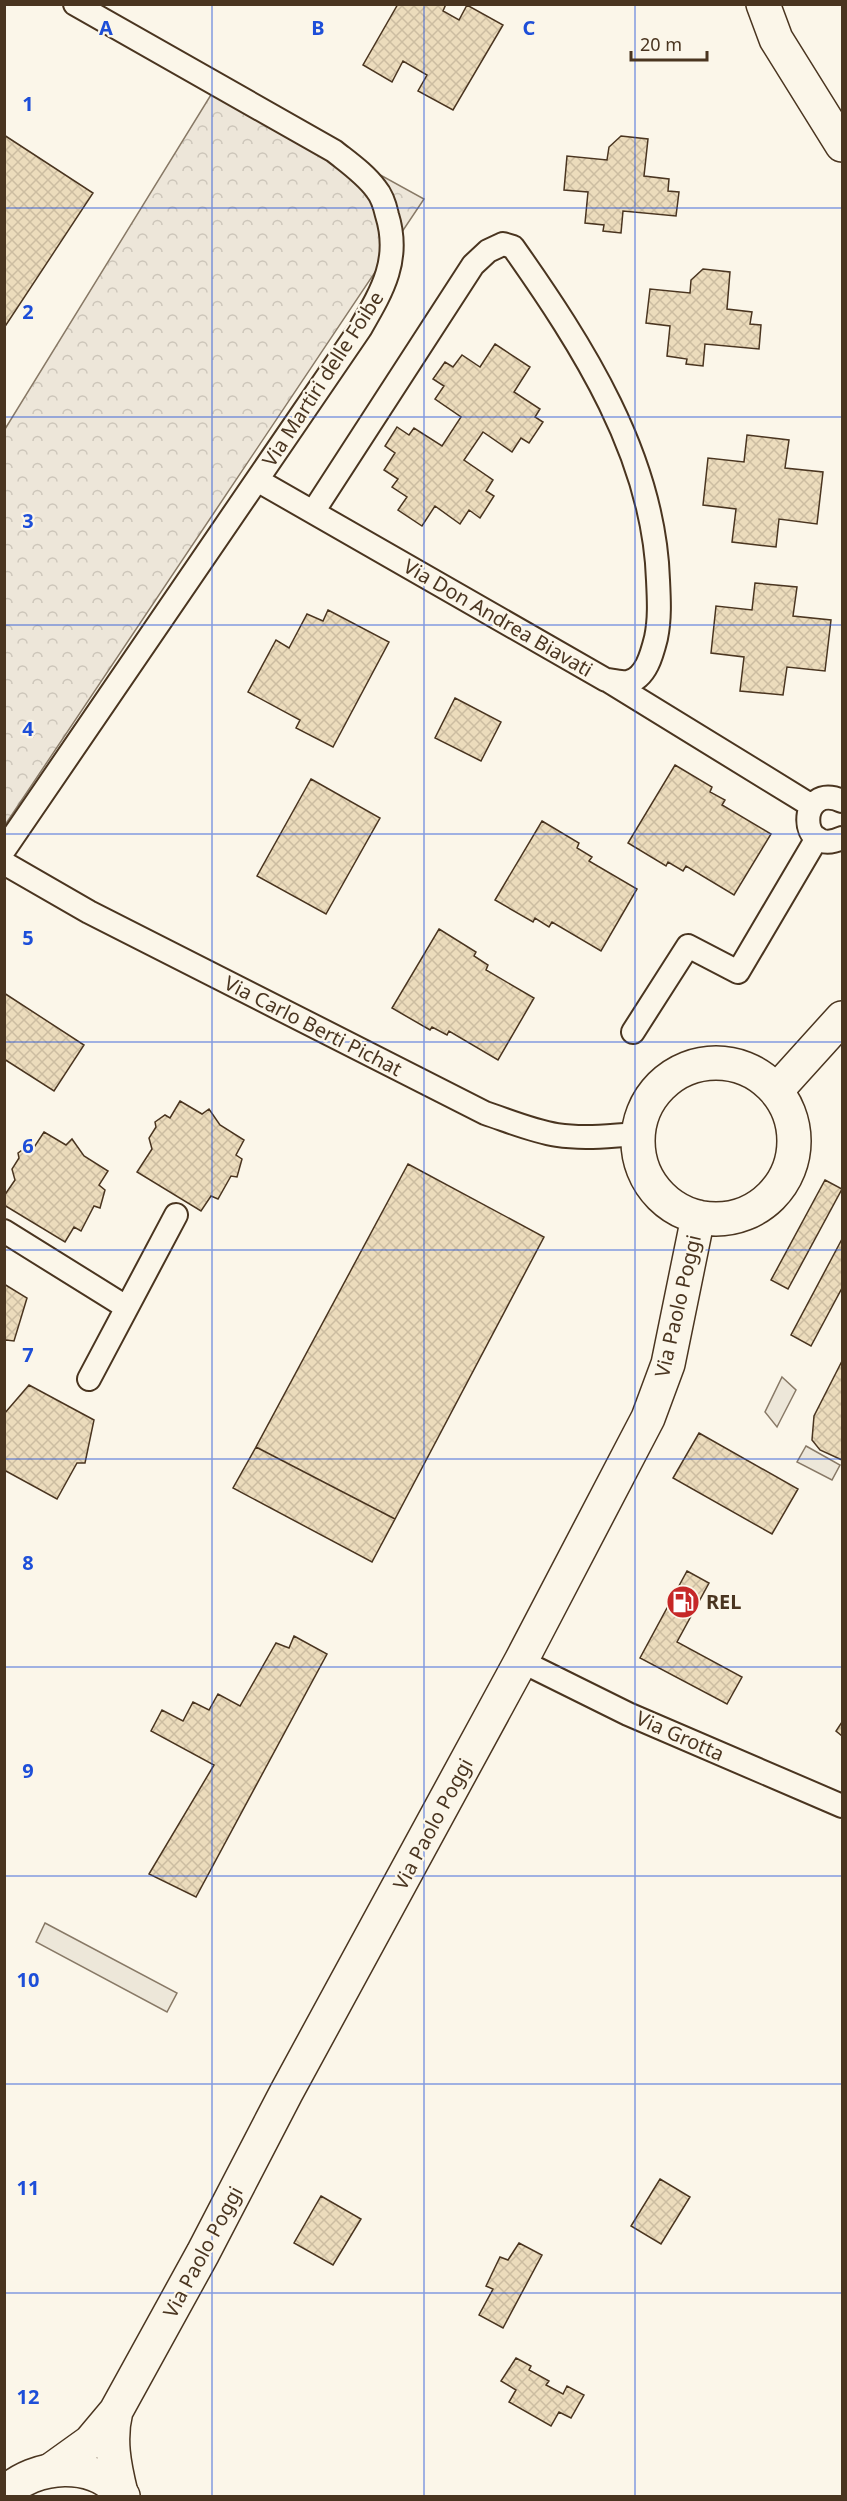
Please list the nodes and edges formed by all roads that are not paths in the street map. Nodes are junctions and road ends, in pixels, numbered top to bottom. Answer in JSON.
{"nodes":[{"id":1,"x":75,"y":4,"type":"edge"},
{"id":2,"x":763,"y":4,"type":"edge"},
{"id":3,"x":843,"y":145,"type":"edge"},
{"id":4,"x":257,"y":480,"type":"junction"},
{"id":5,"x":312,"y":512,"type":"junction"},
{"id":6,"x":606,"y":680,"type":"junction"},
{"id":7,"x":843,"y":801,"type":"edge"},
{"id":8,"x":812,"y":806,"type":"junction"},
{"id":9,"x":817,"y":838,"type":"junction"},
{"id":10,"x":843,"y":838,"type":"edge"},
{"id":11,"x":4,"y":850,"type":"edge"},
{"id":12,"x":4,"y":863,"type":"edge"},
{"id":13,"x":843,"y":1018,"type":"edge"},
{"id":14,"x":633,"y":1032,"type":"dead end"},
{"id":15,"x":776,"y":1091,"type":"junction"},
{"id":16,"x":637,"y":1134,"type":"junction"},
{"id":17,"x":176,"y":1215,"type":"dead end"},
{"id":18,"x":698,"y":1217,"type":"junction"},
{"id":19,"x":4,"y":1231,"type":"edge"},
{"id":20,"x":126,"y":1307,"type":"junction"},
{"id":21,"x":89,"y":1379,"type":"dead end"},
{"id":22,"x":521,"y":1661,"type":"junction"},
{"id":23,"x":843,"y":1806,"type":"edge"},
{"id":24,"x":117,"y":2411,"type":"junction"},
{"id":25,"x":51,"y":2470,"type":"junction"},
{"id":26,"x":6,"y":2490,"type":"edge"},
{"id":27,"x":122,"y":2495,"type":"edge"}],
"edges":[{"from":1,"to":4,"type":"street","name":"Via Martiri delle Foibe"},
{"from":2,"to":3,"type":"main road"},
{"from":4,"to":5,"type":"street","name":"Via Don Andrea Biavati"},
{"from":4,"to":11,"type":"street","name":"Via Martiri delle Foibe"},
{"from":5,"to":6,"type":"street","name":"Via Don Andrea Biavati"},
{"from":5,"to":6,"type":"street","name":"Via Don Andrea Biavati"},
{"from":6,"to":8,"type":"street"},
{"from":7,"to":8,"type":"street"},
{"from":8,"to":9,"type":"street"},
{"from":9,"to":10,"type":"street"},
{"from":9,"to":14,"type":"street"},
{"from":12,"to":16,"type":"street","name":"Via Carlo Berti Pichat"},
{"from":13,"to":15,"type":"main road"},
{"from":15,"to":16,"type":"main road"},
{"from":15,"to":18,"type":"main road"},
{"from":16,"to":18,"type":"main road"},
{"from":17,"to":20,"type":"street"},
{"from":18,"to":22,"type":"main road","name":"Via Paolo Poggi"},
{"from":19,"to":20,"type":"street"},
{"from":20,"to":21,"type":"street"},
{"from":22,"to":23,"type":"street","name":"Via Grotta"},
{"from":22,"to":24,"type":"main road","name":"Via Paolo Poggi"},
{"from":24,"to":25,"type":"main road","name":"Via Paolo Poggi"},
{"from":24,"to":27,"type":"main road","name":"Via Paolo Poggi"},
{"from":25,"to":26,"type":"main road"},
{"from":25,"to":27,"type":"main road"}]}
